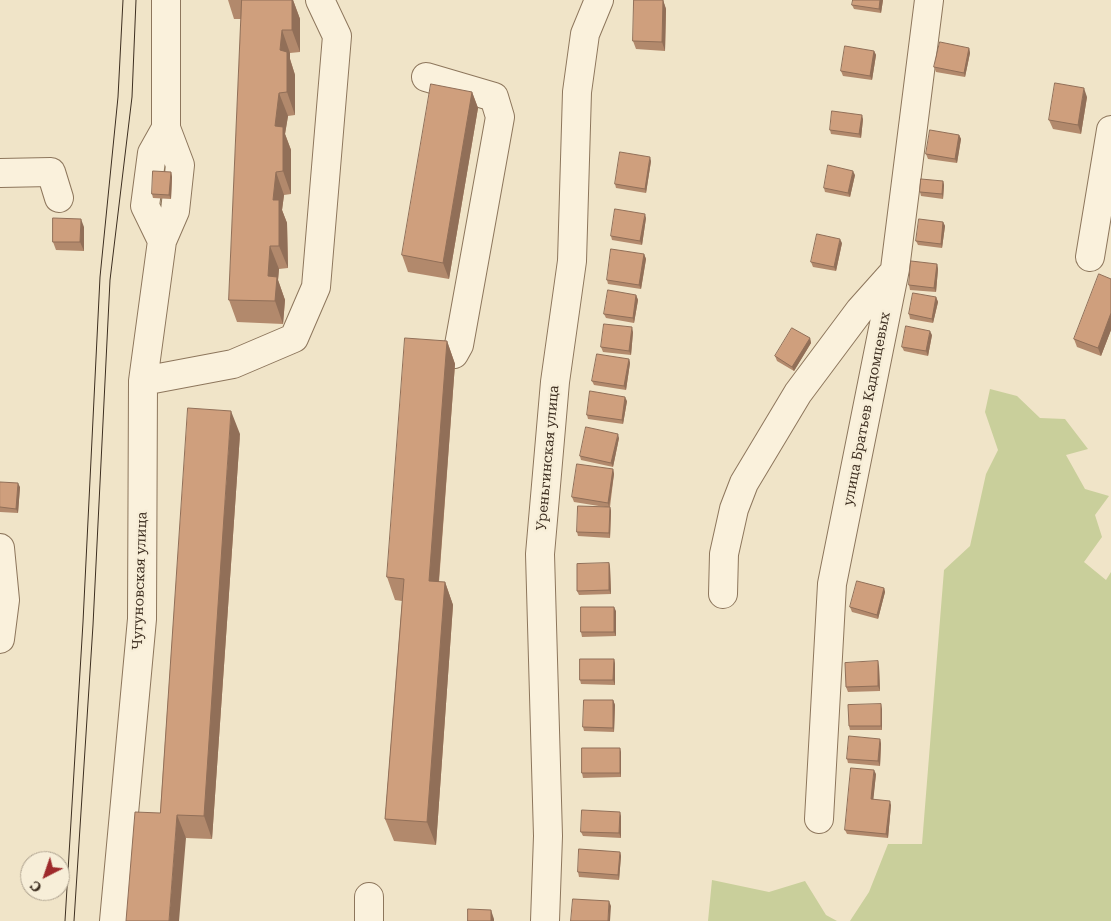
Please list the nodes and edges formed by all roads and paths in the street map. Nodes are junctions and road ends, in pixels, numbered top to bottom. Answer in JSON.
{"nodes":[{"id":1,"x":166,"y":0,"type":"edge"},
{"id":2,"x":320,"y":0,"type":"edge"},
{"id":3,"x":599,"y":0,"type":"edge"},
{"id":4,"x":929,"y":0,"type":"edge"},
{"id":5,"x":426,"y":77,"type":"dead end"},
{"id":6,"x":1111,"y":130,"type":"edge"},
{"id":7,"x":0,"y":173,"type":"edge"},
{"id":8,"x":59,"y":198,"type":"dead end"},
{"id":9,"x":1090,"y":257,"type":"dead end"},
{"id":10,"x":895,"y":270,"type":"junction"},
{"id":11,"x":454,"y":354,"type":"dead end"},
{"id":12,"x":144,"y":381,"type":"junction"},
{"id":13,"x":0,"y":548,"type":"edge"},
{"id":14,"x":723,"y":594,"type":"dead end"},
{"id":15,"x":0,"y":640,"type":"edge"},
{"id":16,"x":819,"y":819,"type":"dead end"},
{"id":17,"x":114,"y":921,"type":"edge"},
{"id":18,"x":545,"y":921,"type":"edge"}],
"edges":[{"from":1,"to":12,"type":"street","name":"Чугуновская улица"},
{"from":2,"to":12,"type":"street"},
{"from":3,"to":18,"type":"street","name":"Уреньгинская улица"},
{"from":4,"to":10,"type":"street","name":"улица Братьев Кадомцевых"},
{"from":5,"to":11,"type":"street"},
{"from":6,"to":9,"type":"street"},
{"from":7,"to":8,"type":"street"},
{"from":10,"to":14,"type":"street"},
{"from":10,"to":16,"type":"street","name":"улица Братьев Кадомцевых"},
{"from":12,"to":17,"type":"street","name":"Чугуновская улица"},
{"from":13,"to":15,"type":"street"}]}
